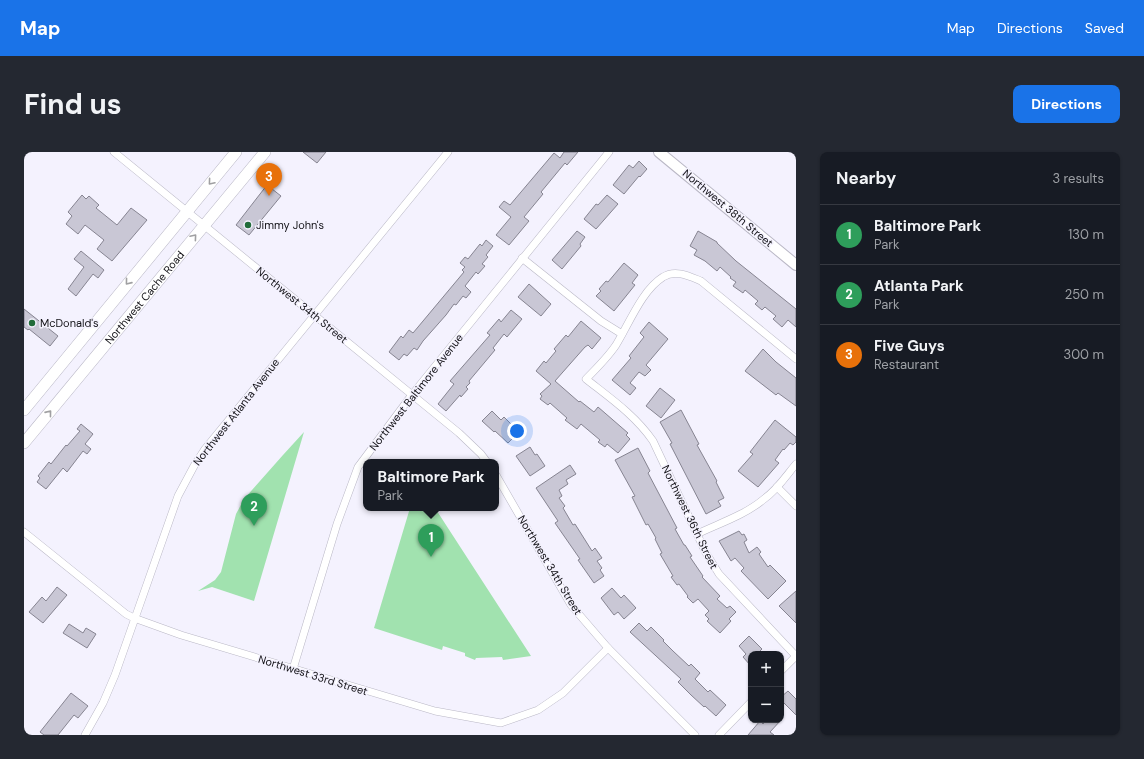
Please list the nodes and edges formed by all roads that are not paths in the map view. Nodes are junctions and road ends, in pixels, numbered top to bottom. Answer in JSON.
{"nodes":[{"id":1,"x":114,"y":152,"type":"edge"},
{"id":2,"x":236,"y":152,"type":"edge"},
{"id":3,"x":265,"y":152,"type":"edge"},
{"id":4,"x":448,"y":152,"type":"edge"},
{"id":5,"x":609,"y":152,"type":"edge"},
{"id":6,"x":664,"y":153,"type":"edge"},
{"id":7,"x":187,"y":211,"type":"junction"},
{"id":8,"x":204,"y":225,"type":"junction"},
{"id":9,"x":522,"y":258,"type":"junction"},
{"id":10,"x":796,"y":265,"type":"edge"},
{"id":11,"x":314,"y":315,"type":"junction"},
{"id":12,"x":622,"y":334,"type":"junction"},
{"id":13,"x":796,"y":359,"type":"edge"},
{"id":14,"x":411,"y":396,"type":"junction"},
{"id":15,"x":24,"y":410,"type":"edge"},
{"id":16,"x":24,"y":443,"type":"edge"},
{"id":17,"x":364,"y":459,"type":"edge"},
{"id":18,"x":485,"y":459,"type":"edge"},
{"id":19,"x":363,"y":460,"type":"edge"},
{"id":20,"x":796,"y":464,"type":"edge"},
{"id":21,"x":499,"y":480,"type":"edge"},
{"id":22,"x":777,"y":487,"type":"junction"},
{"id":23,"x":796,"y":506,"type":"edge"},
{"id":24,"x":24,"y":532,"type":"edge"},
{"id":25,"x":697,"y":534,"type":"junction"},
{"id":26,"x":134,"y":618,"type":"junction"},
{"id":27,"x":608,"y":648,"type":"junction"},
{"id":28,"x":796,"y":656,"type":"edge"},
{"id":29,"x":784,"y":668,"type":"edge"},
{"id":30,"x":293,"y":669,"type":"junction"},
{"id":31,"x":748,"y":705,"type":"edge"},
{"id":32,"x":85,"y":735,"type":"edge"},
{"id":33,"x":695,"y":735,"type":"edge"},
{"id":34,"x":719,"y":735,"type":"edge"}],
"edges":[{"from":1,"to":7,"type":"street","name":"Northwest 34th Street"},
{"from":2,"to":7,"type":"main road","name":"Northwest Cache Road","one_way":true},
{"from":3,"to":8,"type":"main road","name":"Northwest Cache Road"},
{"from":4,"to":11,"type":"street","name":"Northwest Atlanta Avenue"},
{"from":5,"to":9,"type":"street","name":"Northwest Baltimore Avenue"},
{"from":6,"to":10,"type":"main road","name":"Northwest 38th Street"},
{"from":7,"to":8,"type":"street","name":"Northwest 34th Street"},
{"from":7,"to":15,"type":"main road","name":"Northwest Cache Road","one_way":true},
{"from":8,"to":11,"type":"street","name":"Northwest 34th Street"},
{"from":16,"to":8,"type":"main road","name":"Northwest Cache Road","one_way":true},
{"from":9,"to":12,"type":"street"},
{"from":9,"to":14,"type":"street","name":"Northwest Baltimore Avenue"},
{"from":11,"to":14,"type":"street","name":"Northwest 34th Street"},
{"from":11,"to":26,"type":"street","name":"Northwest Atlanta Avenue"},
{"from":12,"to":13,"type":"street"},
{"from":12,"to":25,"type":"street","name":"Northwest 36th Street"},
{"from":14,"to":17,"type":"street","name":"Northwest Baltimore Avenue"},
{"from":14,"to":18,"type":"street","name":"Northwest 34th Street"},
{"from":19,"to":30,"type":"street","name":"Northwest Baltimore Avenue"},
{"from":20,"to":22,"type":"street"},
{"from":21,"to":27,"type":"street","name":"Northwest 34th Street"},
{"from":22,"to":23,"type":"street"},
{"from":22,"to":25,"type":"street"},
{"from":24,"to":26,"type":"street","name":"Northwest 33rd Street"},
{"from":25,"to":28,"type":"street","name":"Northwest 36th Street"},
{"from":26,"to":30,"type":"street","name":"Northwest 33rd Street"},
{"from":26,"to":32,"type":"street","name":"Northwest Atlanta Avenue"},
{"from":27,"to":30,"type":"street","name":"Northwest 33rd Street"},
{"from":27,"to":33,"type":"street","name":"Northwest 34th Street"},
{"from":28,"to":29,"type":"street"},
{"from":31,"to":34,"type":"street"}]}
